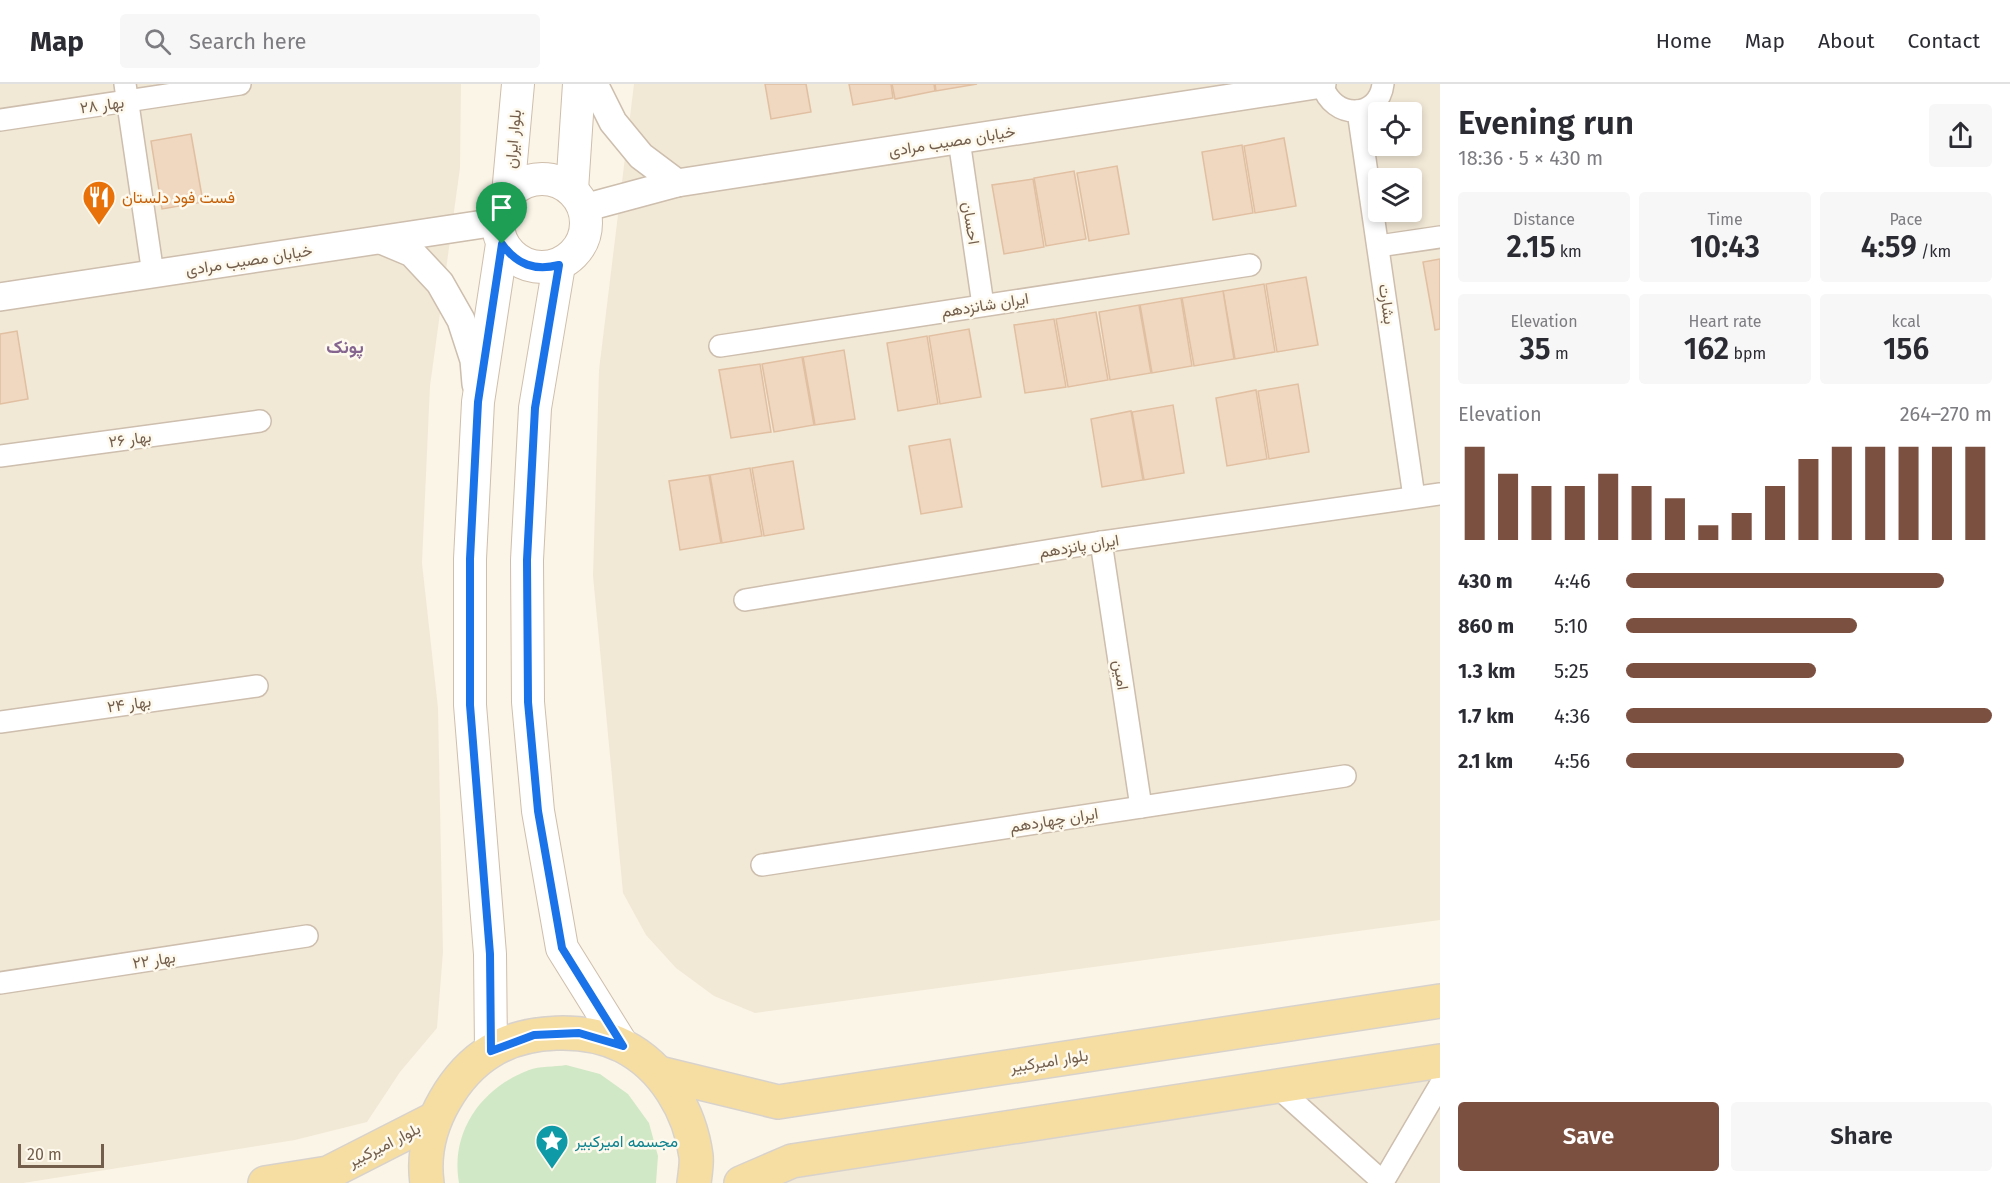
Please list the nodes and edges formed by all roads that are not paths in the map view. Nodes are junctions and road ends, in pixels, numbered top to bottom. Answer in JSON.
{"nodes":[{"id":1,"x":240,"y":84,"type":"edge"},
{"id":2,"x":518,"y":84,"type":"edge"},
{"id":3,"x":579,"y":84,"type":"edge"},
{"id":4,"x":594,"y":84,"type":"edge"},
{"id":5,"x":1322,"y":84,"type":"edge"},
{"id":6,"x":1383,"y":84,"type":"edge"},
{"id":7,"x":126,"y":93,"type":"edge"},
{"id":8,"x":1358,"y":111,"type":"junction"},
{"id":9,"x":0,"y":120,"type":"edge"},
{"id":10,"x":959,"y":140,"type":"junction"},
{"id":11,"x":677,"y":183,"type":"junction"},
{"id":12,"x":578,"y":199,"type":"junction"},
{"id":13,"x":502,"y":220,"type":"junction"},
{"id":14,"x":1440,"y":237,"type":"edge"},
{"id":15,"x":380,"y":240,"type":"junction"},
{"id":16,"x":1379,"y":246,"type":"junction"},
{"id":17,"x":559,"y":265,"type":"junction"},
{"id":18,"x":1250,"y":265,"type":"dead end"},
{"id":19,"x":153,"y":274,"type":"junction"},
{"id":20,"x":0,"y":297,"type":"edge"},
{"id":21,"x":984,"y":305,"type":"junction"},
{"id":22,"x":720,"y":346,"type":"dead end"},
{"id":23,"x":478,"y":402,"type":"junction"},
{"id":24,"x":260,"y":421,"type":"dead end"},
{"id":25,"x":0,"y":456,"type":"edge"},
{"id":26,"x":1440,"y":494,"type":"edge"},
{"id":27,"x":1414,"y":497,"type":"junction"},
{"id":28,"x":1101,"y":542,"type":"junction"},
{"id":29,"x":745,"y":600,"type":"dead end"},
{"id":30,"x":257,"y":686,"type":"dead end"},
{"id":31,"x":0,"y":722,"type":"edge"},
{"id":32,"x":1345,"y":776,"type":"dead end"},
{"id":33,"x":1141,"y":807,"type":"junction"},
{"id":34,"x":762,"y":865,"type":"dead end"},
{"id":35,"x":307,"y":936,"type":"dead end"},
{"id":36,"x":0,"y":983,"type":"edge"},
{"id":37,"x":1440,"y":1000,"type":"edge"},
{"id":38,"x":623,"y":1046,"type":"junction"},
{"id":39,"x":491,"y":1051,"type":"junction"},
{"id":40,"x":1440,"y":1060,"type":"edge"},
{"id":41,"x":659,"y":1074,"type":"junction"},
{"id":42,"x":1275,"y":1084,"type":"junction"},
{"id":43,"x":1440,"y":1085,"type":"edge"},
{"id":44,"x":434,"y":1119,"type":"junction"},
{"id":45,"x":265,"y":1183,"type":"edge"},
{"id":46,"x":427,"y":1183,"type":"edge"},
{"id":47,"x":694,"y":1183,"type":"edge"},
{"id":48,"x":741,"y":1183,"type":"edge"},
{"id":49,"x":1383,"y":1183,"type":"edge"}],
"edges":[{"from":1,"to":7,"type":"street","name":"بهار ۲۸"},
{"from":2,"to":13,"type":"main road","name":"بلوار ایران"},
{"from":3,"to":12,"type":"main road"},
{"from":4,"to":11,"type":"street"},
{"from":5,"to":8,"type":"street"},
{"from":5,"to":10,"type":"street","name":"خیابان مصیب مرادی"},
{"from":6,"to":8,"type":"street"},
{"from":7,"to":9,"type":"street","name":"بهار ۲۸"},
{"from":7,"to":19,"type":"street"},
{"from":8,"to":16,"type":"street","name":"بشارت"},
{"from":10,"to":11,"type":"street","name":"خیابان مصیب مرادی"},
{"from":10,"to":21,"type":"street","name":"احسان"},
{"from":11,"to":12,"type":"street","name":"خیابان مصیب مرادی"},
{"from":12,"to":13,"type":"main road"},
{"from":12,"to":17,"type":"main road"},
{"from":13,"to":15,"type":"street","name":"خیابان مصیب مرادی"},
{"from":13,"to":17,"type":"main road"},
{"from":13,"to":23,"type":"main road","name":"بلوار ایران"},
{"from":14,"to":16,"type":"street"},
{"from":15,"to":19,"type":"street","name":"خیابان مصیب مرادی"},
{"from":15,"to":23,"type":"street"},
{"from":16,"to":27,"type":"street","name":"بشارت"},
{"from":17,"to":38,"type":"main road"},
{"from":18,"to":21,"type":"street","name":"ایران شانزدهم"},
{"from":19,"to":20,"type":"street","name":"خیابان مصیب مرادی"},
{"from":21,"to":22,"type":"street","name":"ایران شانزدهم"},
{"from":23,"to":39,"type":"main road","name":"بلوار ایران"},
{"from":24,"to":25,"type":"street","name":"بهار ۲۶"},
{"from":26,"to":27,"type":"street","name":"ایران پانزدهم"},
{"from":27,"to":28,"type":"street","name":"ایران پانزدهم"},
{"from":28,"to":29,"type":"street","name":"ایران پانزدهم"},
{"from":28,"to":33,"type":"street","name":"امین"},
{"from":30,"to":31,"type":"street","name":"بهار ۲۴"},
{"from":32,"to":33,"type":"street","name":"ایران چهاردهم"},
{"from":33,"to":34,"type":"street","name":"ایران چهاردهم"},
{"from":35,"to":36,"type":"street","name":"بهار ۲۲"},
{"from":37,"to":41,"type":"main road","name":"بلوار امیرکبیر"},
{"from":38,"to":39,"type":"main road"},
{"from":38,"to":41,"type":"main road"},
{"from":39,"to":44,"type":"main road"},
{"from":40,"to":42,"type":"main road"},
{"from":41,"to":47,"type":"main road"},
{"from":42,"to":48,"type":"main road"},
{"from":42,"to":49,"type":"street"},
{"from":43,"to":49,"type":"street"},
{"from":44,"to":45,"type":"main road","name":"بلوار امیرکبیر"},
{"from":44,"to":46,"type":"main road"}]}
